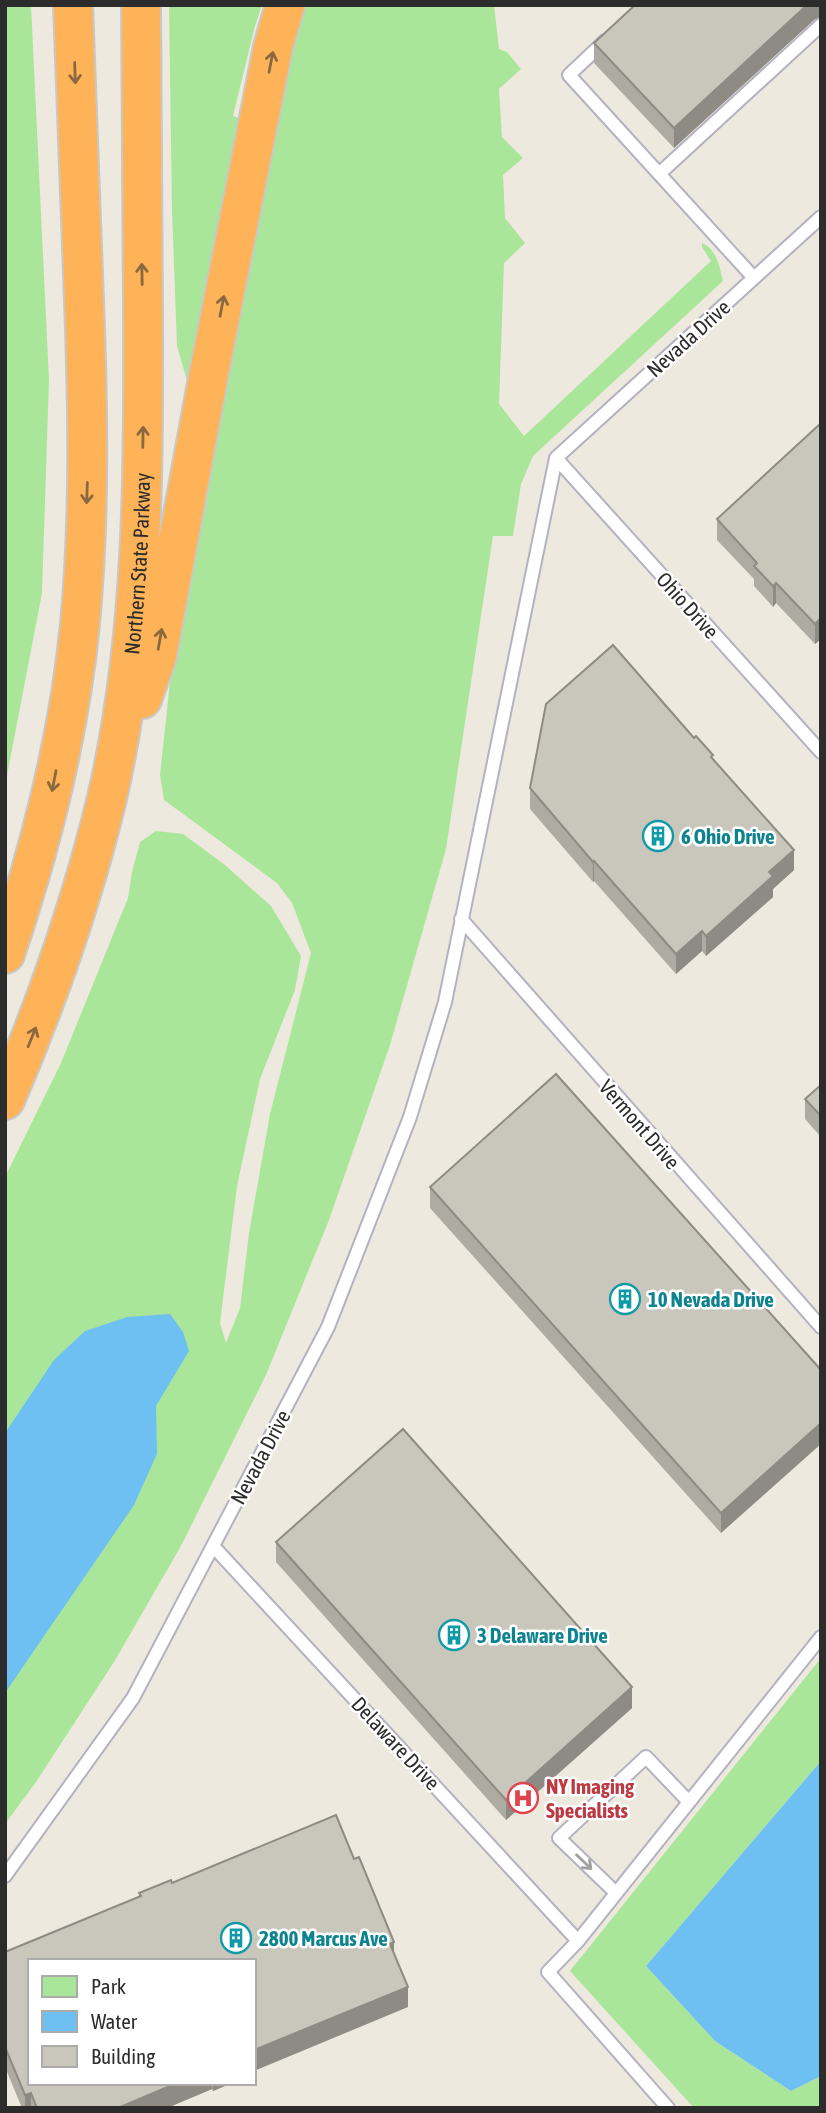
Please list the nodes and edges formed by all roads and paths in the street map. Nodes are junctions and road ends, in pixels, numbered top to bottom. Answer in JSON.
{"nodes":[{"id":1,"x":46,"y":5,"type":"edge"},
{"id":2,"x":73,"y":5,"type":"edge"},
{"id":3,"x":141,"y":5,"type":"edge"},
{"id":4,"x":285,"y":5,"type":"edge"},
{"id":5,"x":821,"y":25,"type":"edge"},
{"id":6,"x":615,"y":31,"type":"edge"},
{"id":7,"x":659,"y":174,"type":"junction"},
{"id":8,"x":821,"y":217,"type":"edge"},
{"id":9,"x":754,"y":278,"type":"junction"},
{"id":10,"x":84,"y":307,"type":"junction"},
{"id":11,"x":556,"y":458,"type":"junction"},
{"id":12,"x":821,"y":752,"type":"edge"},
{"id":13,"x":107,"y":796,"type":"junction"},
{"id":14,"x":461,"y":919,"type":"junction"},
{"id":15,"x":5,"y":954,"type":"edge"},
{"id":16,"x":5,"y":1100,"type":"edge"},
{"id":17,"x":821,"y":1327,"type":"edge"},
{"id":18,"x":213,"y":1546,"type":"junction"},
{"id":19,"x":821,"y":1637,"type":"edge"},
{"id":20,"x":689,"y":1802,"type":"junction"},
{"id":21,"x":5,"y":1876,"type":"edge"},
{"id":22,"x":616,"y":1893,"type":"junction"},
{"id":23,"x":578,"y":1941,"type":"junction"},
{"id":24,"x":668,"y":2108,"type":"edge"}],
"edges":[{"from":1,"to":10,"type":"highway"},
{"from":2,"to":10,"type":"highway","one_way":true},
{"from":13,"to":3,"type":"highway","name":"Northern State Parkway","one_way":true},
{"from":13,"to":4,"type":"highway","one_way":true},
{"from":5,"to":7,"type":"lane"},
{"from":6,"to":7,"type":"lane"},
{"from":7,"to":9,"type":"lane"},
{"from":8,"to":9,"type":"lane","name":"Nevada Drive"},
{"from":9,"to":11,"type":"lane","name":"Nevada Drive"},
{"from":10,"to":15,"type":"highway","one_way":true},
{"from":11,"to":12,"type":"lane","name":"Ohio Drive"},
{"from":11,"to":14,"type":"lane","name":"Nevada Drive"},
{"from":16,"to":13,"type":"highway","name":"Northern State Parkway","one_way":true},
{"from":14,"to":17,"type":"lane","name":"Vermont Drive"},
{"from":14,"to":18,"type":"lane","name":"Nevada Drive"},
{"from":18,"to":21,"type":"lane","name":"Nevada Drive"},
{"from":18,"to":23,"type":"lane","name":"Delaware Drive"},
{"from":19,"to":20,"type":"lane"},
{"from":20,"to":22,"type":"lane"},
{"from":20,"to":22,"type":"lane","one_way":true},
{"from":22,"to":23,"type":"lane"},
{"from":23,"to":24,"type":"lane"}]}
